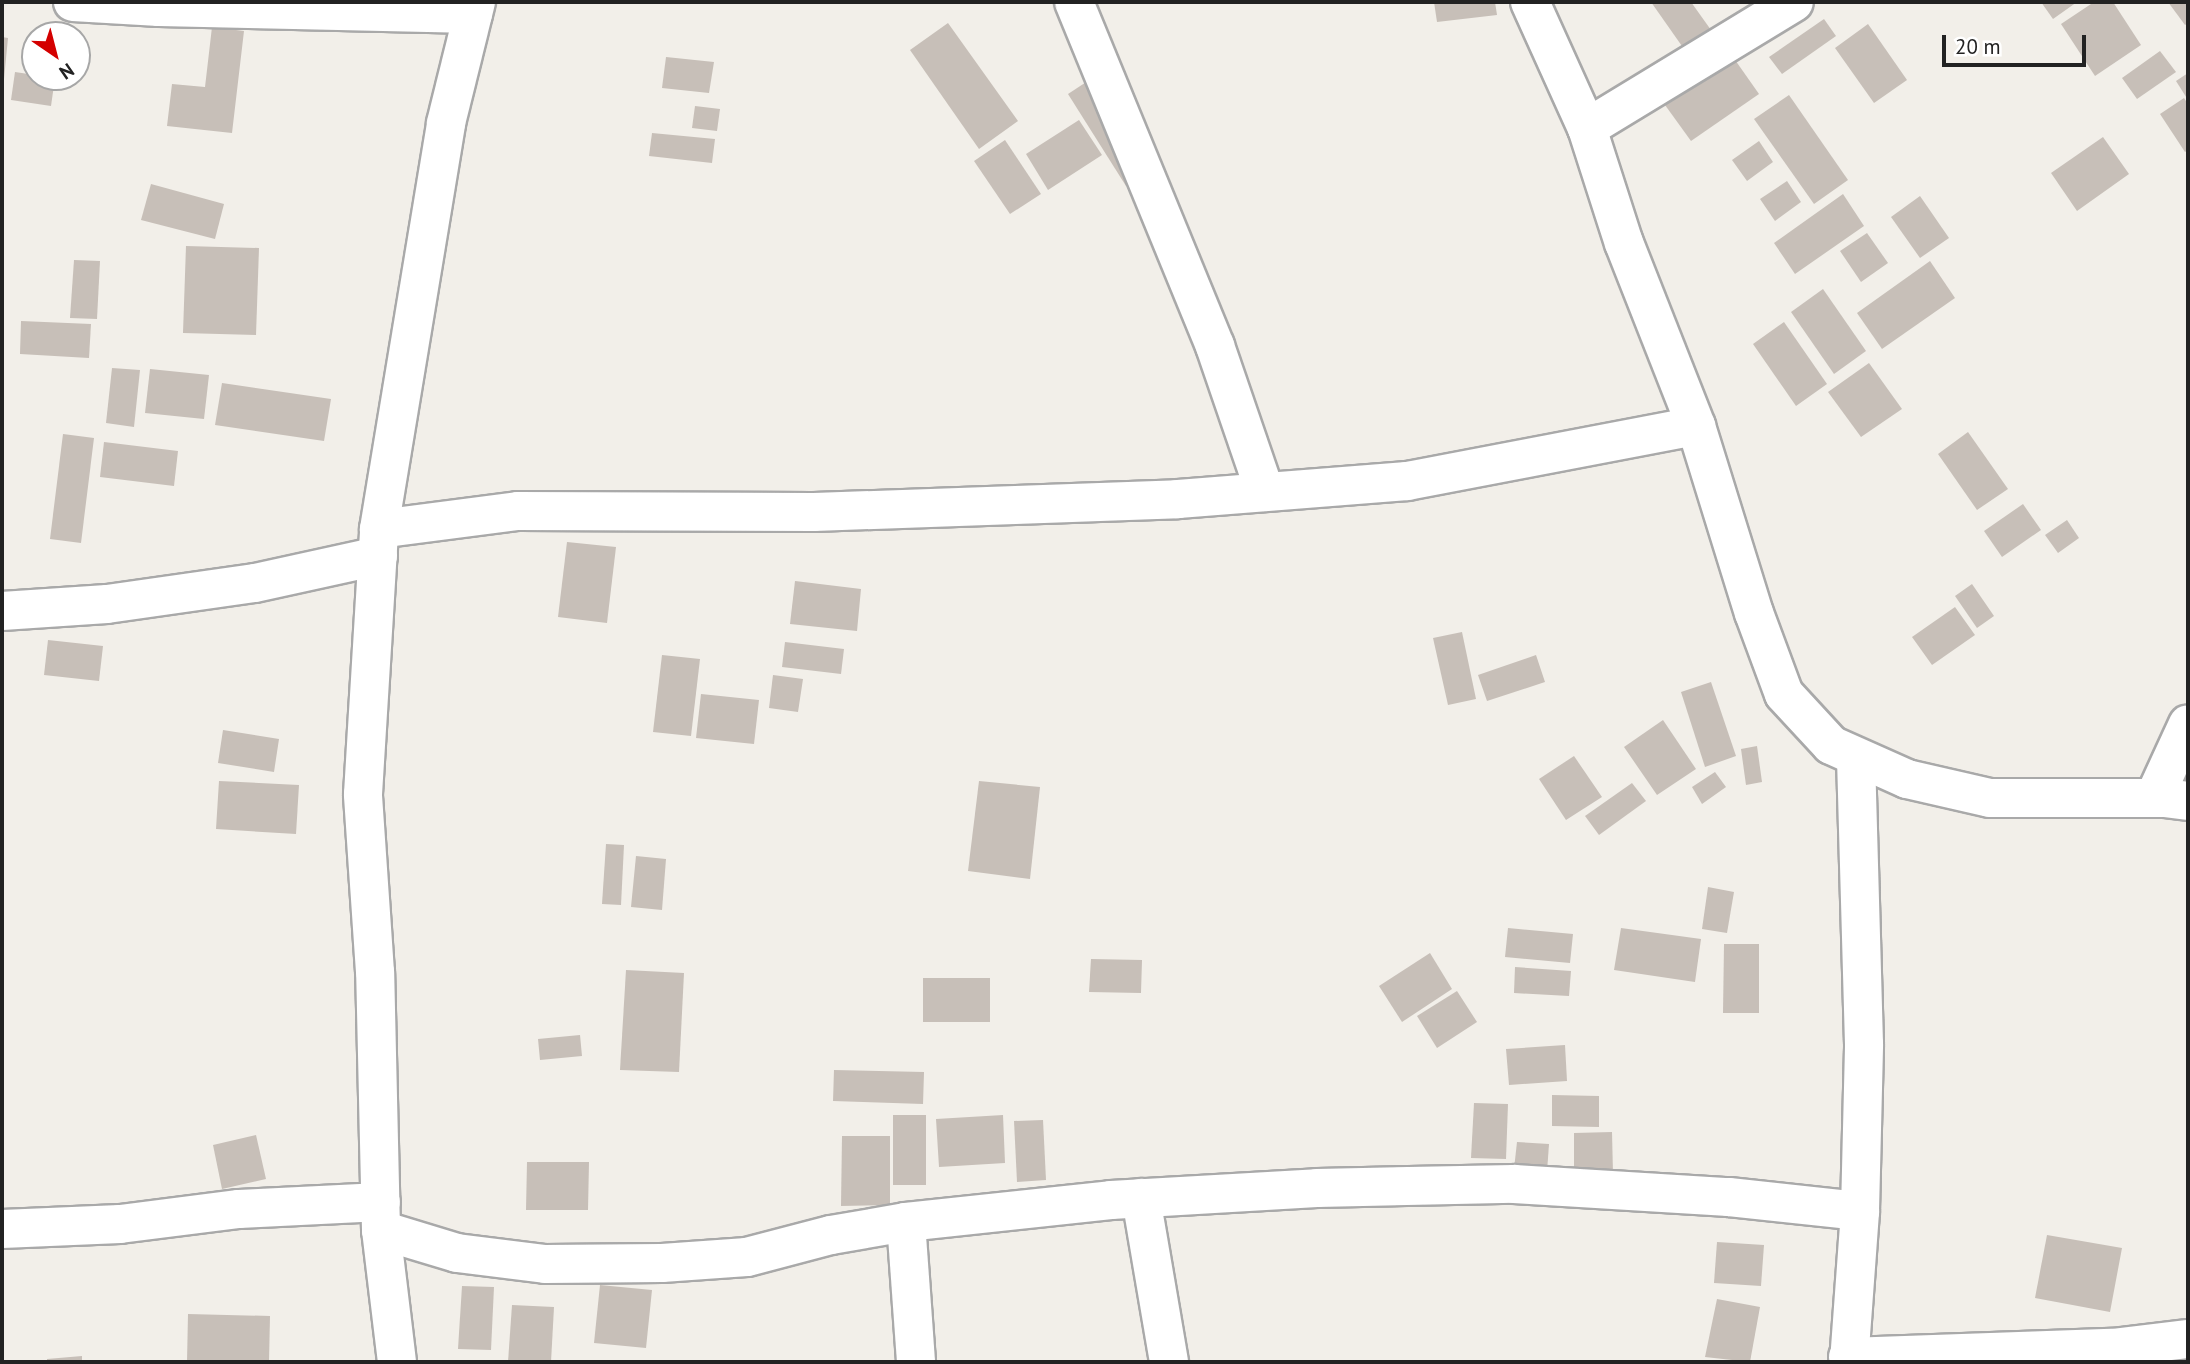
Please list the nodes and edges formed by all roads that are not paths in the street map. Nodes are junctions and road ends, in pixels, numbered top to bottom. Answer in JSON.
{"nodes":[{"id":1,"x":73,"y":2,"type":"edge"},
{"id":2,"x":1074,"y":2,"type":"edge"},
{"id":3,"x":1530,"y":2,"type":"edge"},
{"id":4,"x":1794,"y":2,"type":"edge"},
{"id":5,"x":475,"y":8,"type":"edge"},
{"id":6,"x":1587,"y":128,"type":"junction"},
{"id":7,"x":1696,"y":426,"type":"junction"},
{"id":8,"x":1265,"y":492,"type":"junction"},
{"id":9,"x":379,"y":542,"type":"junction"},
{"id":10,"x":2,"y":611,"type":"edge"},
{"id":11,"x":2188,"y":724,"type":"edge"},
{"id":12,"x":1856,"y":757,"type":"junction"},
{"id":13,"x":2171,"y":800,"type":"edge"},
{"id":14,"x":1141,"y":1198,"type":"junction"},
{"id":15,"x":1860,"y":1211,"type":"junction"},
{"id":16,"x":381,"y":1216,"type":"junction"},
{"id":17,"x":905,"y":1222,"type":"junction"},
{"id":18,"x":2,"y":1229,"type":"edge"},
{"id":19,"x":2188,"y":1339,"type":"edge"},
{"id":20,"x":1849,"y":1360,"type":"edge"},
{"id":21,"x":397,"y":1362,"type":"edge"},
{"id":22,"x":916,"y":1362,"type":"edge"},
{"id":23,"x":1169,"y":1362,"type":"edge"}],
"edges":[{"from":1,"to":5,"type":"street"},
{"from":2,"to":8,"type":"street"},
{"from":3,"to":6,"type":"street"},
{"from":4,"to":6,"type":"street"},
{"from":5,"to":9,"type":"street"},
{"from":6,"to":7,"type":"street"},
{"from":7,"to":8,"type":"street"},
{"from":7,"to":12,"type":"street"},
{"from":8,"to":9,"type":"street"},
{"from":9,"to":10,"type":"street"},
{"from":9,"to":16,"type":"street"},
{"from":11,"to":13,"type":"street"},
{"from":12,"to":13,"type":"street"},
{"from":12,"to":15,"type":"street"},
{"from":14,"to":15,"type":"street"},
{"from":14,"to":17,"type":"street"},
{"from":14,"to":23,"type":"street"},
{"from":15,"to":20,"type":"street"},
{"from":16,"to":17,"type":"street"},
{"from":16,"to":18,"type":"street"},
{"from":16,"to":21,"type":"street"},
{"from":17,"to":22,"type":"street"},
{"from":19,"to":20,"type":"street"}]}
